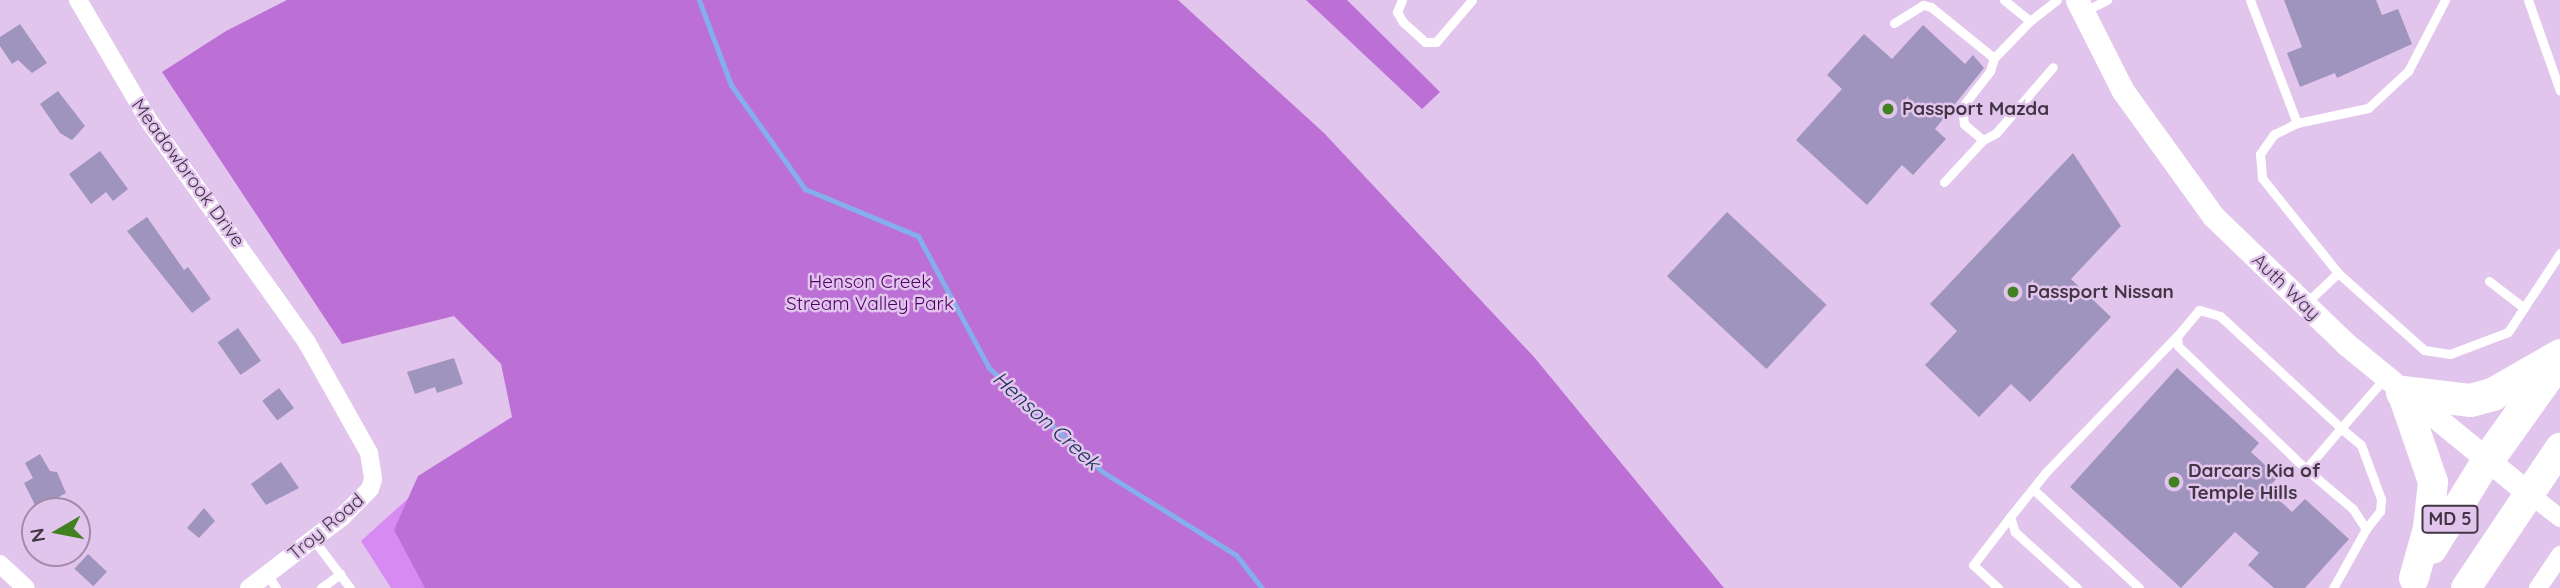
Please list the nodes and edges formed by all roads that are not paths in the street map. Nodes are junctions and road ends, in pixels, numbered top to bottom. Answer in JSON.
{"nodes":[{"id":1,"x":1402,"y":0,"type":"edge"},
{"id":2,"x":1472,"y":0,"type":"edge"},
{"id":3,"x":2004,"y":0,"type":"edge"},
{"id":4,"x":2057,"y":0,"type":"edge"},
{"id":5,"x":2107,"y":0,"type":"edge"},
{"id":6,"x":2250,"y":0,"type":"edge"},
{"id":7,"x":2445,"y":0,"type":"edge"},
{"id":8,"x":2528,"y":0,"type":"edge"},
{"id":9,"x":81,"y":1,"type":"edge"},
{"id":10,"x":2080,"y":6,"type":"edge"},
{"id":11,"x":2030,"y":20,"type":"junction"},
{"id":12,"x":1894,"y":23,"type":"dead end"},
{"id":13,"x":1994,"y":58,"type":"junction"},
{"id":14,"x":2053,"y":66,"type":"dead end"},
{"id":15,"x":2560,"y":90,"type":"edge"},
{"id":16,"x":2297,"y":123,"type":"junction"},
{"id":17,"x":1983,"y":140,"type":"junction"},
{"id":18,"x":1944,"y":182,"type":"dead end"},
{"id":19,"x":2560,"y":253,"type":"edge"},
{"id":20,"x":2338,"y":273,"type":"junction"},
{"id":21,"x":2489,"y":282,"type":"dead end"},
{"id":22,"x":2304,"y":305,"type":"junction"},
{"id":23,"x":2524,"y":308,"type":"junction"},
{"id":24,"x":2176,"y":336,"type":"junction"},
{"id":25,"x":306,"y":341,"type":"joint"},
{"id":26,"x":2560,"y":356,"type":"edge"},
{"id":27,"x":2394,"y":385,"type":"junction"},
{"id":28,"x":2341,"y":428,"type":"junction"},
{"id":29,"x":2560,"y":448,"type":"edge"},
{"id":30,"x":2487,"y":460,"type":"junction"},
{"id":31,"x":2306,"y":469,"type":"junction"},
{"id":32,"x":2033,"y":489,"type":"junction"},
{"id":33,"x":2527,"y":492,"type":"junction"},
{"id":34,"x":2010,"y":517,"type":"junction"},
{"id":35,"x":2560,"y":518,"type":"edge"},
{"id":36,"x":2367,"y":530,"type":"junction"},
{"id":37,"x":313,"y":539,"type":"junction"},
{"id":38,"x":2560,"y":555,"type":"edge"},
{"id":39,"x":0,"y":564,"type":"edge"},
{"id":40,"x":340,"y":574,"type":"junction"},
{"id":41,"x":272,"y":581,"type":"edge"},
{"id":42,"x":2411,"y":583,"type":"edge"},
{"id":43,"x":26,"y":588,"type":"edge"},
{"id":44,"x":249,"y":588,"type":"edge"},
{"id":45,"x":321,"y":588,"type":"edge"},
{"id":46,"x":350,"y":588,"type":"edge"},
{"id":47,"x":1998,"y":588,"type":"edge"},
{"id":48,"x":2077,"y":588,"type":"edge"},
{"id":49,"x":2139,"y":588,"type":"edge"},
{"id":50,"x":2333,"y":588,"type":"edge"},
{"id":51,"x":2466,"y":588,"type":"edge"},
{"id":52,"x":2538,"y":588,"type":"edge"}],
"edges":[{"from":1,"to":2,"type":"lane"},
{"from":3,"to":11,"type":"lane"},
{"from":4,"to":11,"type":"lane"},
{"from":5,"to":10,"type":"lane"},
{"from":6,"to":16,"type":"lane"},
{"from":7,"to":16,"type":"lane"},
{"from":8,"to":15,"type":"lane"},
{"from":9,"to":25,"type":"street","name":"Meadowbrook Drive"},
{"from":10,"to":22,"type":"street","name":"Auth Way"},
{"from":11,"to":13,"type":"lane"},
{"from":12,"to":13,"type":"lane"},
{"from":13,"to":17,"type":"lane"},
{"from":14,"to":17,"type":"lane"},
{"from":16,"to":20,"type":"lane"},
{"from":17,"to":18,"type":"lane"},
{"from":19,"to":23,"type":"lane"},
{"from":20,"to":22,"type":"lane"},
{"from":20,"to":23,"type":"lane"},
{"from":21,"to":23,"type":"lane"},
{"from":22,"to":27,"type":"street","name":"Auth Way"},
{"from":24,"to":28,"type":"lane"},
{"from":24,"to":31,"type":"lane"},
{"from":24,"to":32,"type":"lane"},
{"from":25,"to":37,"type":"street","name":"Troy Road"},
{"from":26,"to":27,"type":"highway"},
{"from":26,"to":30,"type":"highway","number":"MD 5"},
{"from":27,"to":28,"type":"lane"},
{"from":27,"to":30,"type":"street","name":"Auth Way"},
{"from":27,"to":42,"type":"highway"},
{"from":28,"to":31,"type":"lane"},
{"from":28,"to":36,"type":"lane"},
{"from":29,"to":33,"type":"highway","number":"MD 5"},
{"from":30,"to":33,"type":"street","name":"Auth Way"},
{"from":30,"to":42,"type":"highway","number":"MD 5"},
{"from":31,"to":36,"type":"lane"},
{"from":32,"to":34,"type":"lane"},
{"from":32,"to":49,"type":"lane"},
{"from":33,"to":35,"type":"street","name":"Auth Way"},
{"from":33,"to":51,"type":"highway","number":"MD 5"},
{"from":34,"to":47,"type":"lane"},
{"from":34,"to":48,"type":"lane"},
{"from":36,"to":50,"type":"lane"},
{"from":37,"to":40,"type":"lane"},
{"from":37,"to":41,"type":"street","name":"Troy Road"},
{"from":38,"to":52,"type":"street"},
{"from":39,"to":43,"type":"street"},
{"from":40,"to":45,"type":"lane"},
{"from":40,"to":46,"type":"lane"},
{"from":41,"to":44,"type":"street","name":"Troy Road"}]}
